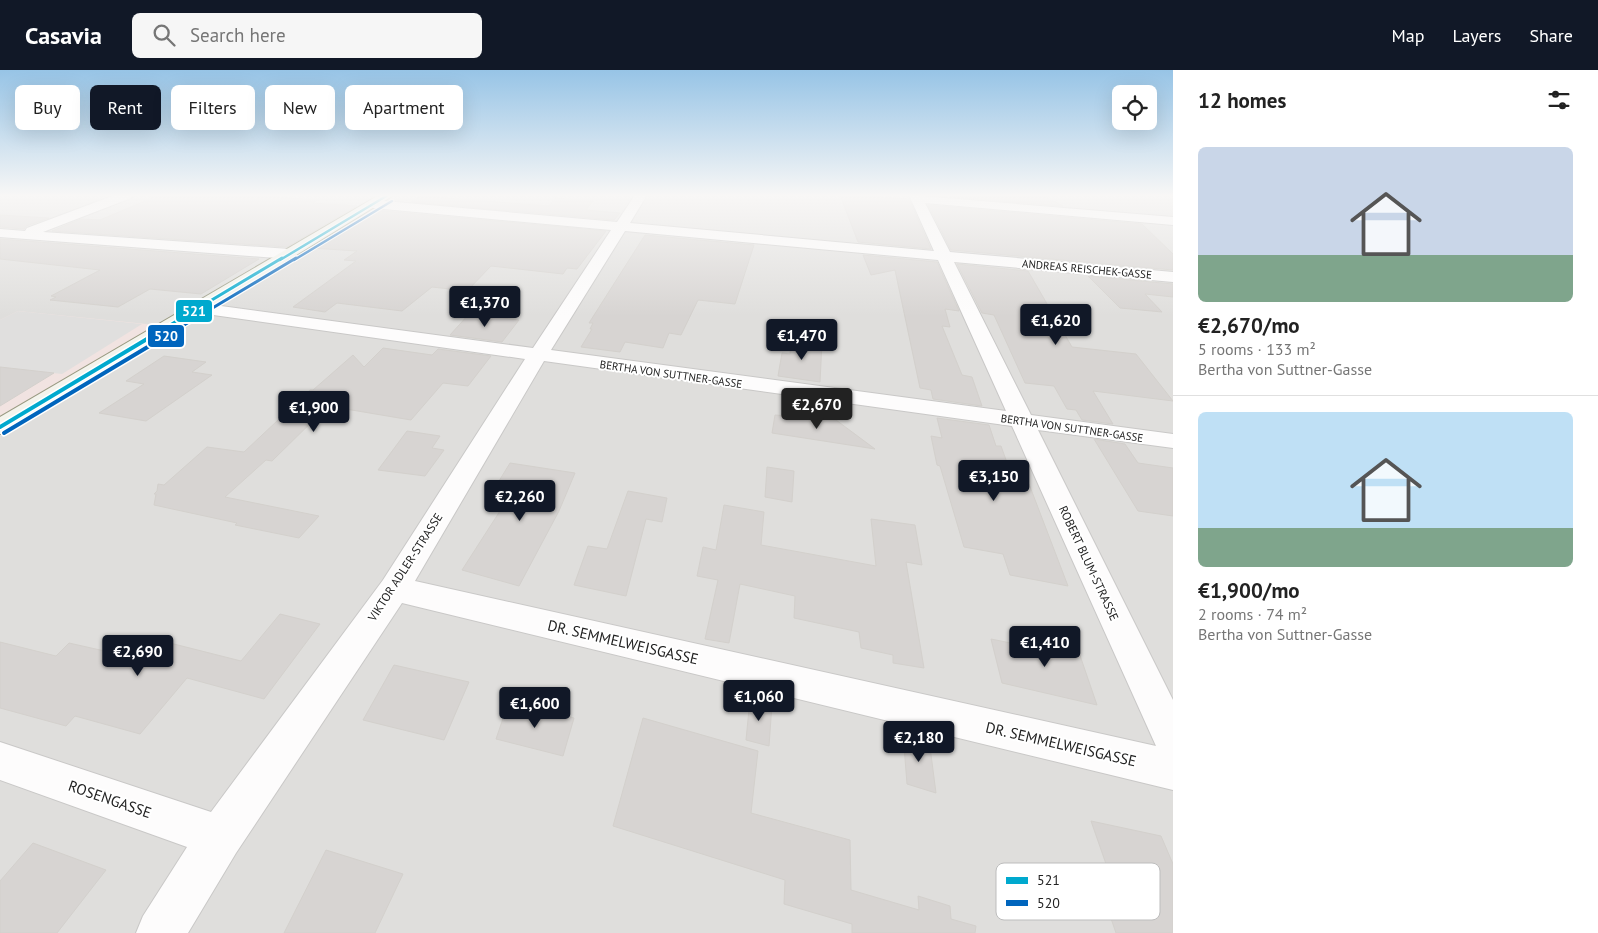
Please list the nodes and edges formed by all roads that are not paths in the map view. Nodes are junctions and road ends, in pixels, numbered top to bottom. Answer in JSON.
{"nodes":[{"id":1,"x":20,"y":235,"type":"edge"},
{"id":2,"x":40,"y":235,"type":"edge"},
{"id":3,"x":321,"y":235,"type":"edge"},
{"id":4,"x":615,"y":235,"type":"edge"},
{"id":5,"x":713,"y":235,"type":"edge"},
{"id":6,"x":935,"y":235,"type":"edge"},
{"id":7,"x":0,"y":243,"type":"edge"},
{"id":8,"x":289,"y":254,"type":"junction"},
{"id":9,"x":945,"y":256,"type":"junction"},
{"id":10,"x":1173,"y":277,"type":"edge"},
{"id":11,"x":199,"y":308,"type":"junction"},
{"id":12,"x":537,"y":356,"type":"junction"},
{"id":13,"x":1022,"y":421,"type":"junction"},
{"id":14,"x":0,"y":427,"type":"edge"},
{"id":15,"x":1173,"y":441,"type":"edge"},
{"id":16,"x":394,"y":589,"type":"junction"},
{"id":17,"x":1173,"y":741,"type":"edge"},
{"id":18,"x":0,"y":762,"type":"edge"},
{"id":19,"x":1173,"y":770,"type":"edge"},
{"id":20,"x":220,"y":838,"type":"junction"},
{"id":21,"x":160,"y":933,"type":"edge"}],
"edges":[{"from":1,"to":7,"type":"street"},
{"from":2,"to":8,"type":"street"},
{"from":3,"to":8,"type":"main road"},
{"from":4,"to":12,"type":"street","name":"VIKTOR ADLER-STRASSE"},
{"from":5,"to":9,"type":"street","name":"ANDREAS REISCHEK-GASSE"},
{"from":6,"to":9,"type":"street","name":"ROBERT BLUM-STRASSE"},
{"from":8,"to":11,"type":"main road"},
{"from":9,"to":10,"type":"street","name":"ANDREAS REISCHEK-GASSE"},
{"from":9,"to":13,"type":"street","name":"ROBERT BLUM-STRASSE"},
{"from":11,"to":12,"type":"street","name":"BERTHA VON SUTTNER-GASSE"},
{"from":11,"to":14,"type":"main road"},
{"from":12,"to":13,"type":"street","name":"BERTHA VON SUTTNER-GASSE"},
{"from":12,"to":16,"type":"street","name":"VIKTOR ADLER-STRASSE"},
{"from":13,"to":15,"type":"street","name":"BERTHA VON SUTTNER-GASSE"},
{"from":13,"to":17,"type":"street","name":"ROBERT BLUM-STRASSE"},
{"from":16,"to":19,"type":"street","name":"DR. SEMMELWEISGASSE"},
{"from":16,"to":20,"type":"street","name":"VIKTOR ADLER-STRASSE"},
{"from":18,"to":20,"type":"street","name":"ROSENGASSE"},
{"from":20,"to":21,"type":"street","name":"VIKTOR ADLER-STRASSE"}]}
